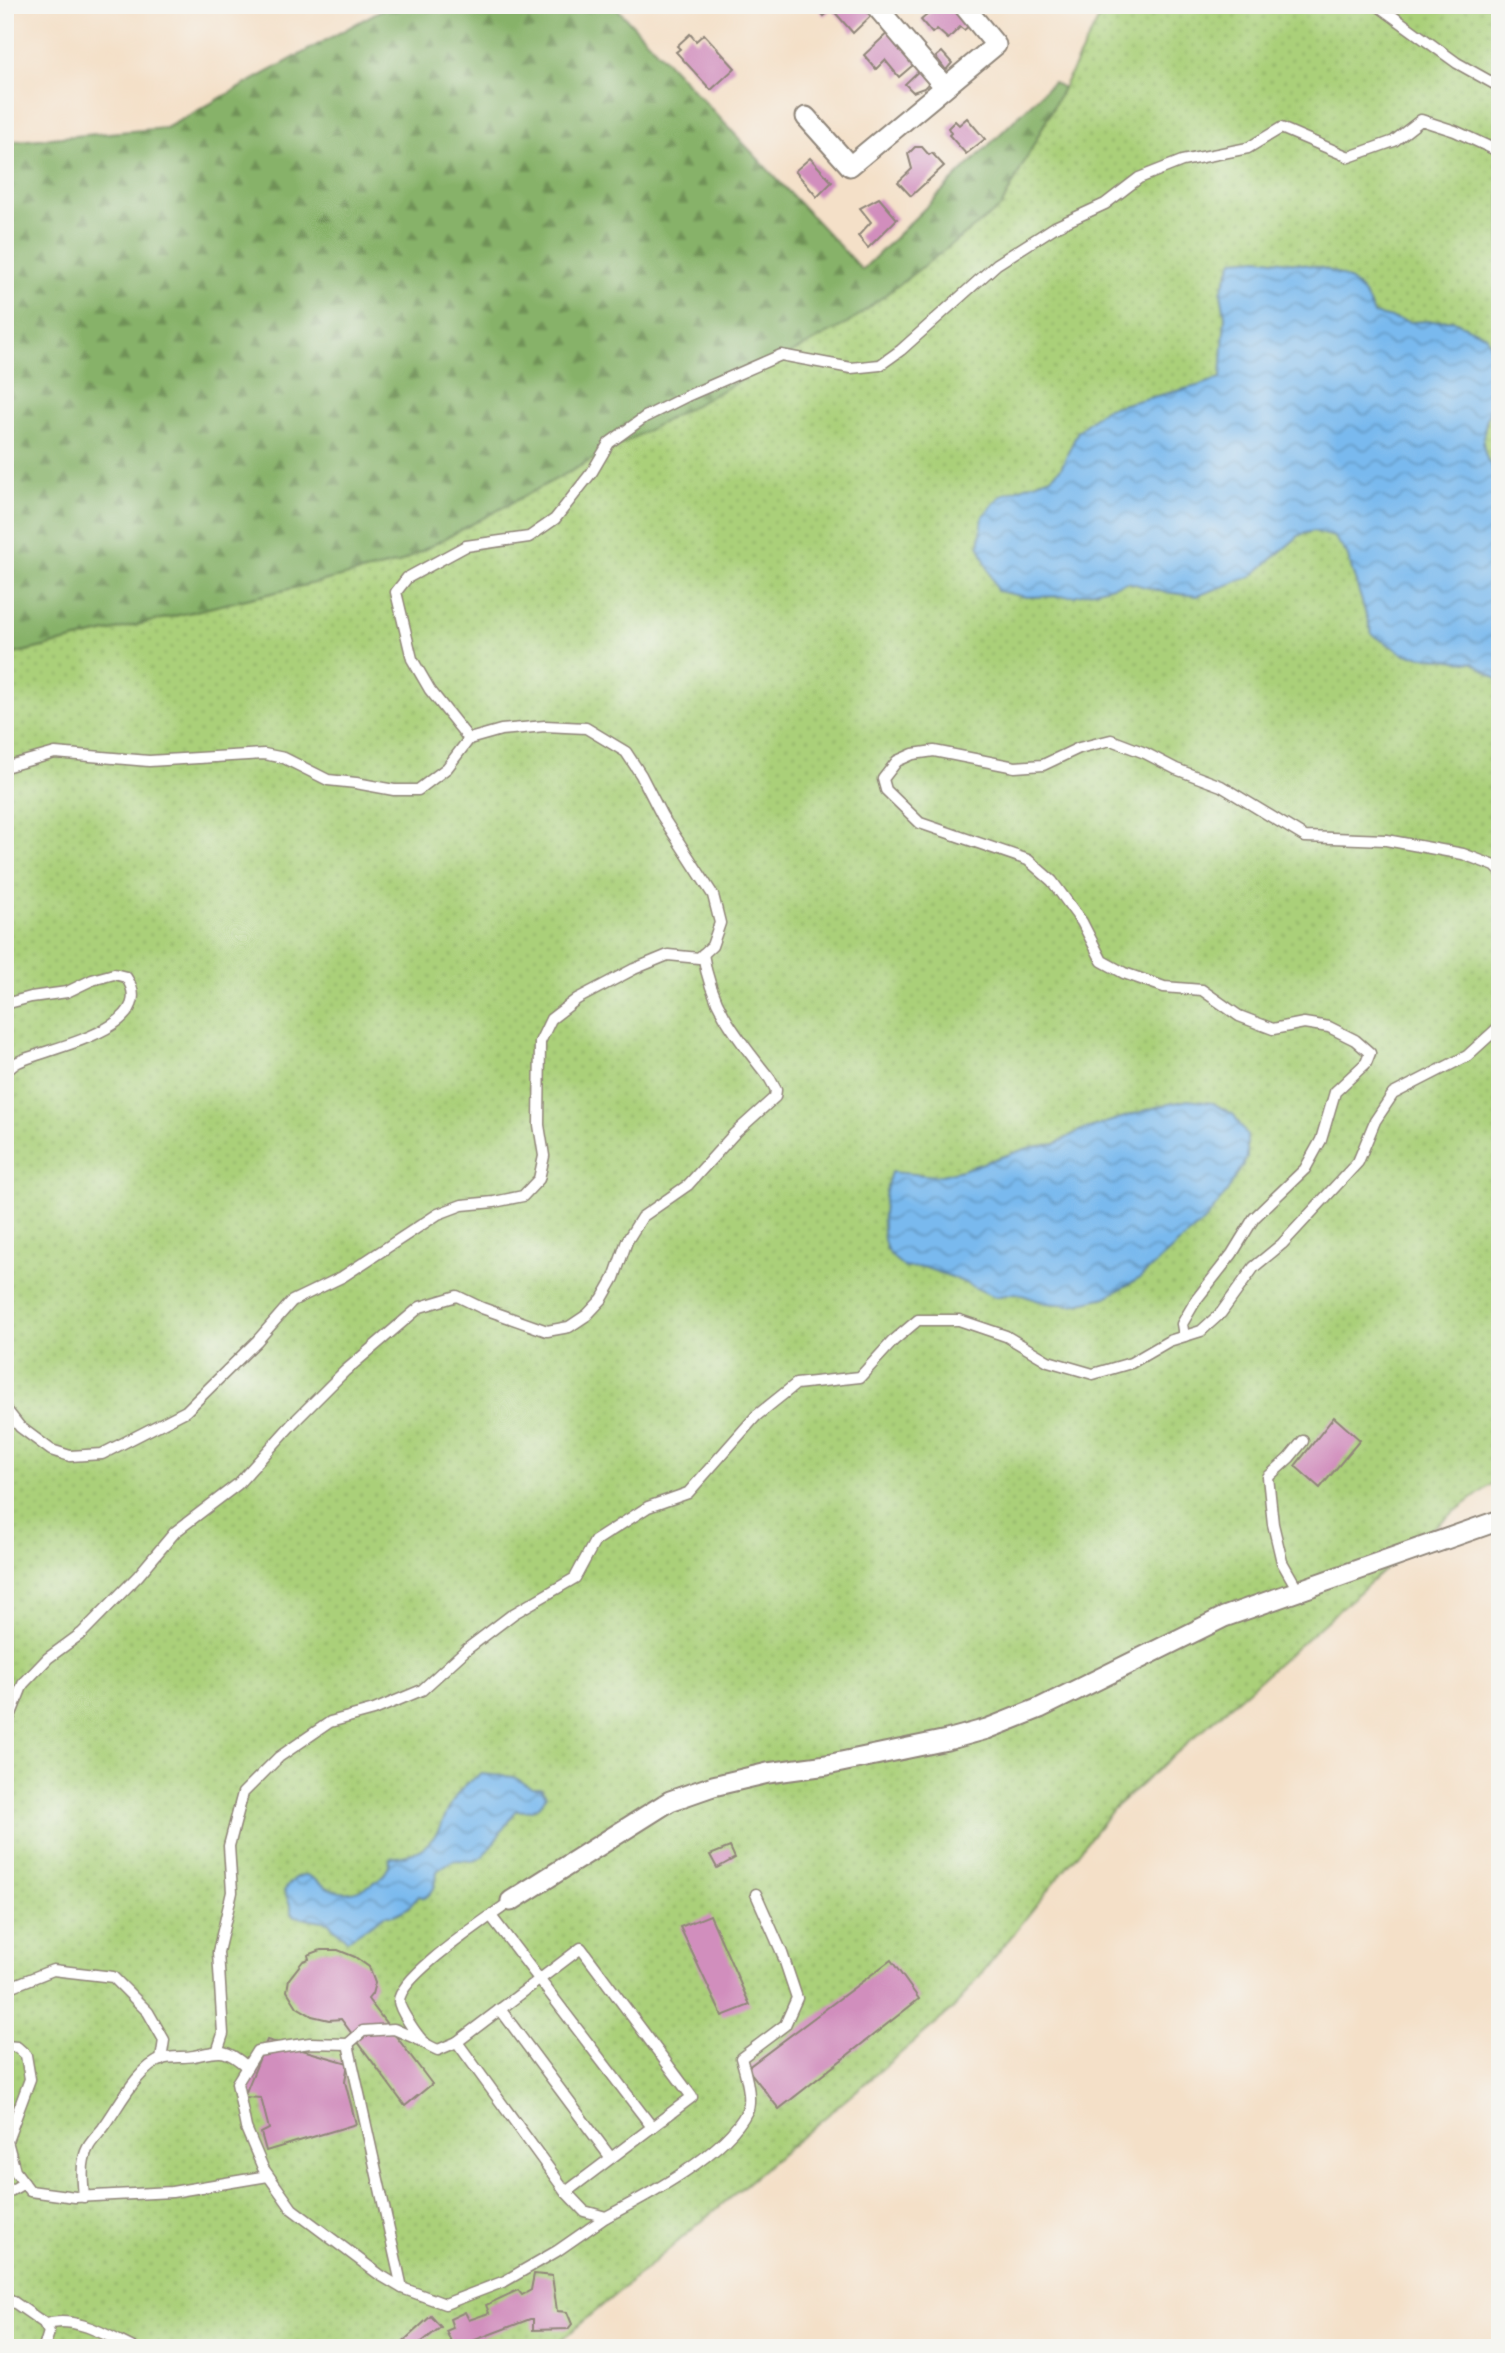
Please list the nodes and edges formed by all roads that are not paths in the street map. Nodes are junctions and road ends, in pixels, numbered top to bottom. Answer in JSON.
{"nodes":[{"id":1,"x":875,"y":5,"type":"edge"},
{"id":2,"x":963,"y":5,"type":"edge"},
{"id":3,"x":1377,"y":5,"type":"edge"},
{"id":4,"x":944,"y":86,"type":"junction"},
{"id":5,"x":1500,"y":87,"type":"edge"},
{"id":6,"x":806,"y":117,"type":"dead end"},
{"id":7,"x":1500,"y":152,"type":"edge"},
{"id":8,"x":470,"y":739,"type":"junction"},
{"id":9,"x":5,"y":767,"type":"edge"},
{"id":10,"x":1500,"y":871,"type":"edge"},
{"id":11,"x":703,"y":954,"type":"junction"},
{"id":12,"x":5,"y":1004,"type":"edge"},
{"id":13,"x":1500,"y":1026,"type":"edge"},
{"id":14,"x":5,"y":1072,"type":"edge"},
{"id":15,"x":1184,"y":1336,"type":"junction"},
{"id":16,"x":5,"y":1408,"type":"edge"},
{"id":17,"x":1303,"y":1441,"type":"dead end"},
{"id":18,"x":1500,"y":1520,"type":"edge"},
{"id":19,"x":1298,"y":1590,"type":"junction"},
{"id":20,"x":5,"y":1728,"type":"edge"},
{"id":21,"x":756,"y":1894,"type":"dead end"},
{"id":22,"x":511,"y":1901,"type":"joint"},
{"id":23,"x":491,"y":1916,"type":"junction"},
{"id":24,"x":539,"y":1979,"type":"junction"},
{"id":25,"x":5,"y":1989,"type":"edge"},
{"id":26,"x":500,"y":2008,"type":"junction"},
{"id":27,"x":424,"y":2042,"type":"junction"},
{"id":28,"x":457,"y":2042,"type":"junction"},
{"id":29,"x":348,"y":2044,"type":"junction"},
{"id":30,"x":5,"y":2046,"type":"edge"},
{"id":31,"x":218,"y":2049,"type":"junction"},
{"id":32,"x":161,"y":2060,"type":"junction"},
{"id":33,"x":247,"y":2067,"type":"junction"},
{"id":34,"x":652,"y":2127,"type":"junction"},
{"id":35,"x":611,"y":2158,"type":"junction"},
{"id":36,"x":268,"y":2176,"type":"junction"},
{"id":37,"x":24,"y":2183,"type":"junction"},
{"id":38,"x":566,"y":2192,"type":"junction"},
{"id":39,"x":5,"y":2194,"type":"edge"},
{"id":40,"x":84,"y":2197,"type":"junction"},
{"id":41,"x":606,"y":2217,"type":"junction"},
{"id":42,"x":402,"y":2288,"type":"junction"},
{"id":43,"x":5,"y":2296,"type":"edge"},
{"id":44,"x":45,"y":2325,"type":"junction"},
{"id":45,"x":44,"y":2348,"type":"edge"},
{"id":46,"x":133,"y":2348,"type":"edge"}],
"edges":[{"from":1,"to":4,"type":"street"},
{"from":2,"to":4,"type":"street"},
{"from":3,"to":5,"type":"lane"},
{"from":4,"to":6,"type":"street"},
{"from":7,"to":8,"type":"lane"},
{"from":8,"to":9,"type":"lane"},
{"from":8,"to":11,"type":"lane"},
{"from":10,"to":15,"type":"lane"},
{"from":11,"to":16,"type":"lane"},
{"from":11,"to":20,"type":"lane"},
{"from":12,"to":14,"type":"lane"},
{"from":13,"to":15,"type":"lane"},
{"from":15,"to":31,"type":"lane"},
{"from":17,"to":19,"type":"lane"},
{"from":18,"to":19,"type":"street"},
{"from":19,"to":22,"type":"street"},
{"from":21,"to":41,"type":"lane"},
{"from":22,"to":23,"type":"lane"},
{"from":23,"to":24,"type":"lane"},
{"from":23,"to":27,"type":"lane"},
{"from":24,"to":26,"type":"lane"},
{"from":24,"to":34,"type":"lane"},
{"from":24,"to":34,"type":"lane"},
{"from":25,"to":32,"type":"lane"},
{"from":26,"to":28,"type":"lane"},
{"from":26,"to":35,"type":"lane"},
{"from":27,"to":28,"type":"lane"},
{"from":27,"to":29,"type":"lane"},
{"from":28,"to":38,"type":"lane"},
{"from":29,"to":33,"type":"lane"},
{"from":29,"to":42,"type":"lane"},
{"from":30,"to":37,"type":"lane"},
{"from":31,"to":32,"type":"lane"},
{"from":31,"to":33,"type":"lane"},
{"from":32,"to":40,"type":"lane"},
{"from":33,"to":36,"type":"lane"},
{"from":34,"to":35,"type":"lane"},
{"from":35,"to":38,"type":"lane"},
{"from":36,"to":40,"type":"lane"},
{"from":36,"to":42,"type":"lane"},
{"from":37,"to":39,"type":"lane"},
{"from":37,"to":40,"type":"lane"},
{"from":38,"to":41,"type":"lane"},
{"from":41,"to":42,"type":"lane"},
{"from":43,"to":44,"type":"lane"},
{"from":44,"to":45,"type":"lane"},
{"from":44,"to":46,"type":"lane"}]}
